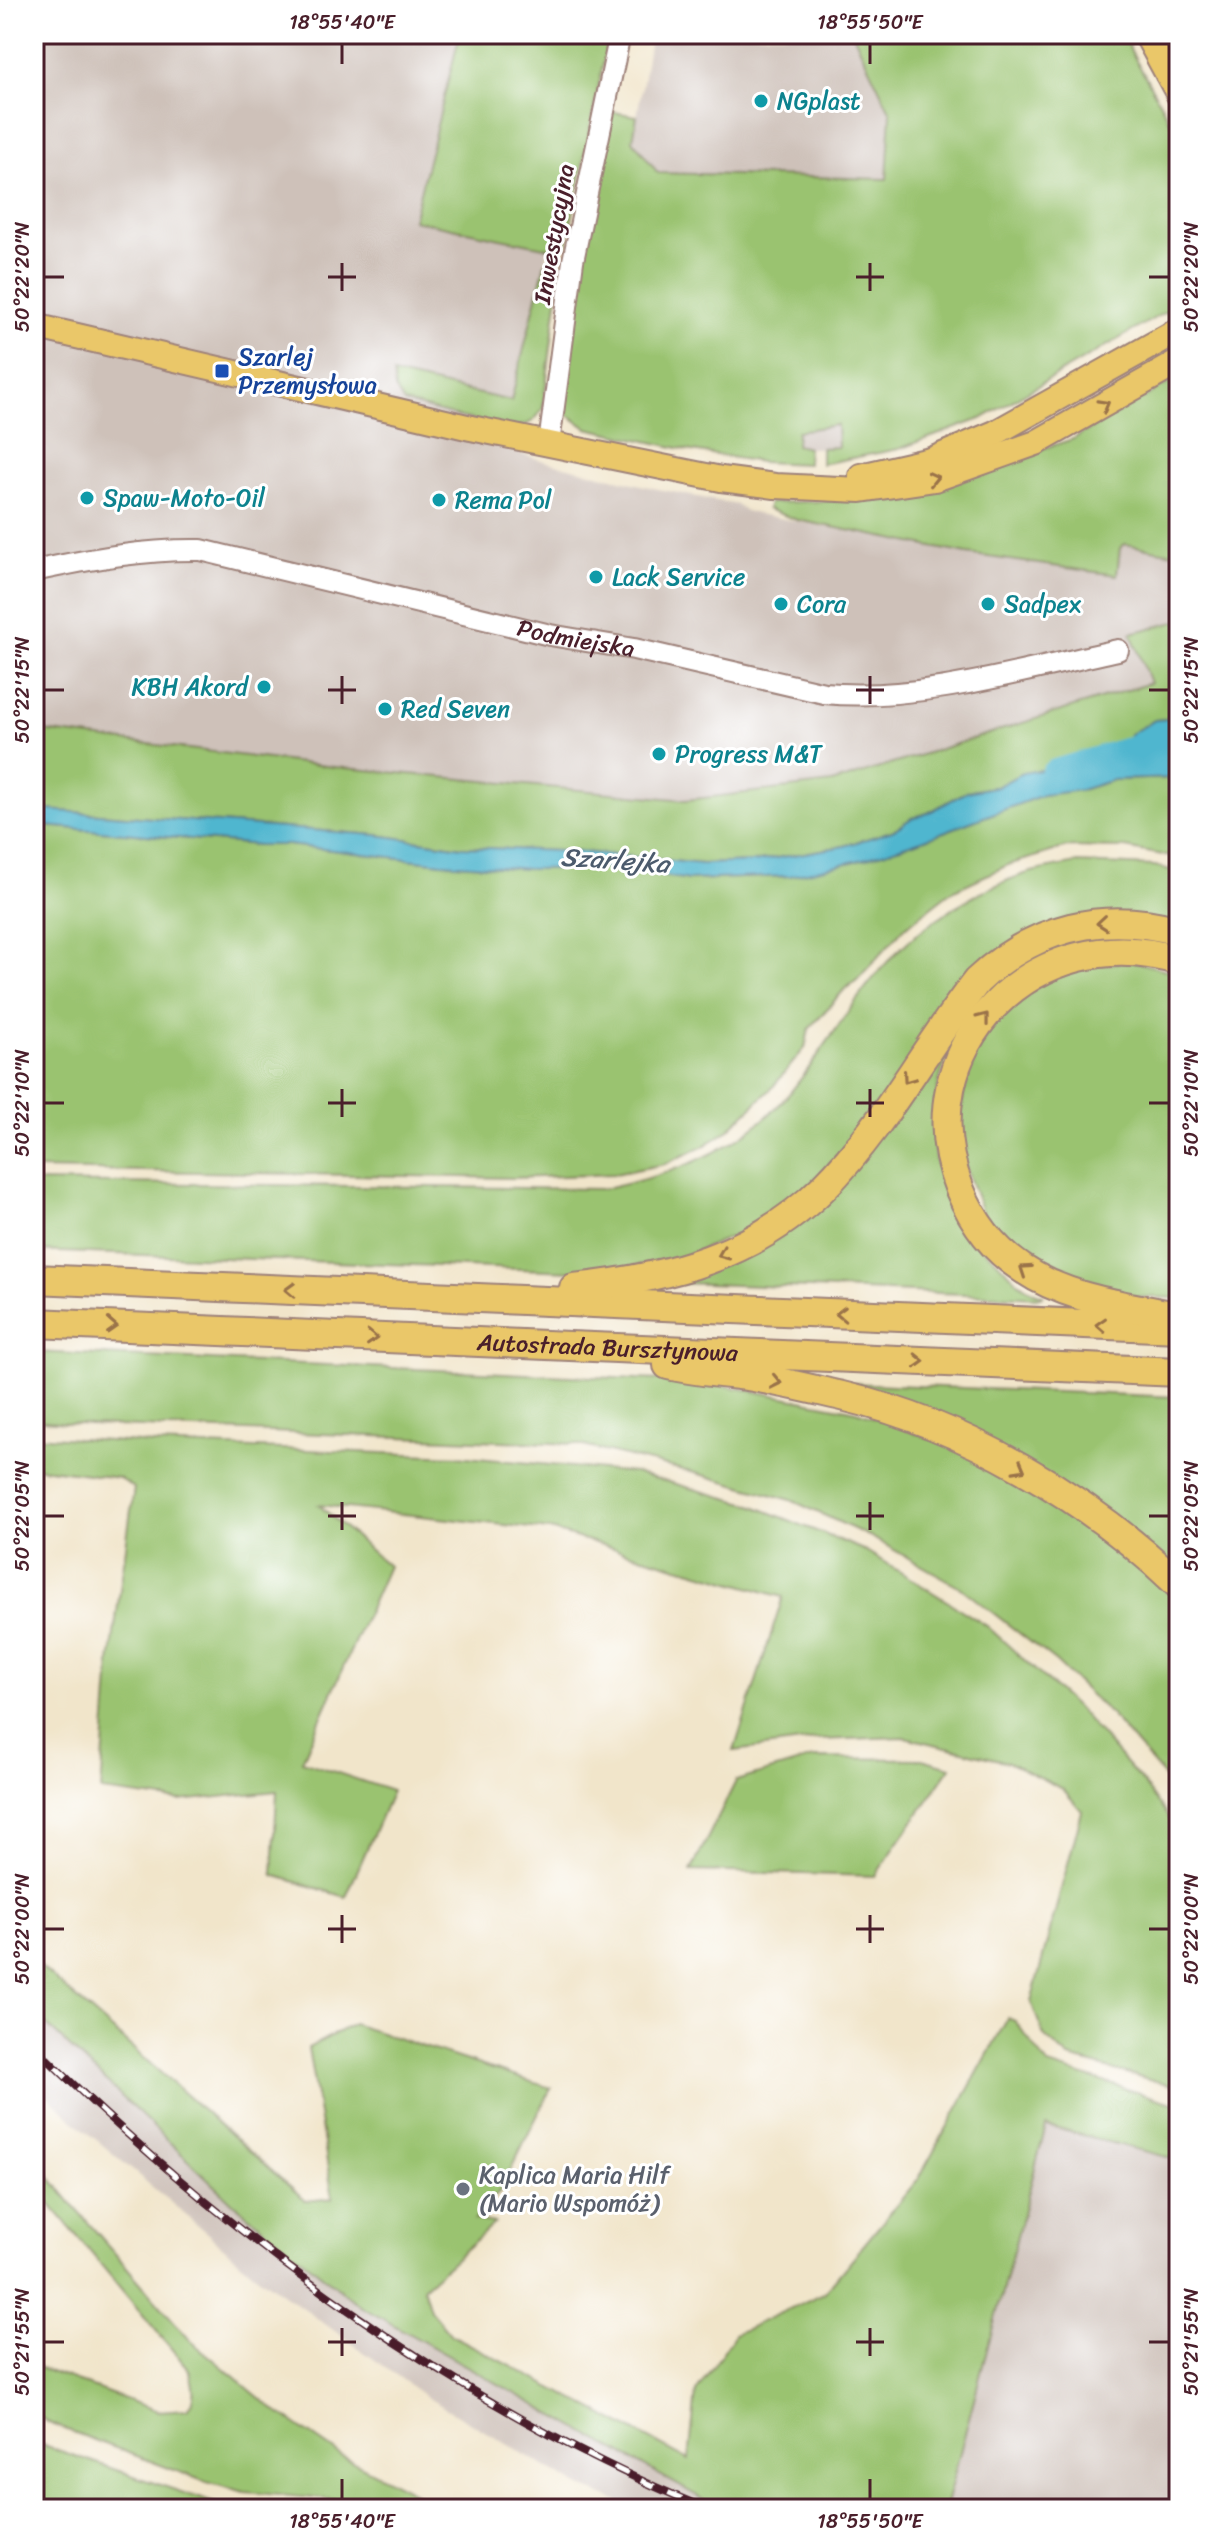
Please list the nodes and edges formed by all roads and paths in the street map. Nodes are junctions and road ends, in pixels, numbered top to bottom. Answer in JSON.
{"nodes":[{"id":1,"x":620,"y":34,"type":"edge"},
{"id":2,"x":1146,"y":34,"type":"edge"},
{"id":3,"x":1179,"y":95,"type":"edge"},
{"id":4,"x":34,"y":326,"type":"edge"},
{"id":5,"x":1179,"y":330,"type":"edge"},
{"id":6,"x":1179,"y":362,"type":"edge"},
{"id":7,"x":549,"y":444,"type":"junction"},
{"id":8,"x":828,"y":488,"type":"junction"},
{"id":9,"x":34,"y":571,"type":"edge"},
{"id":10,"x":1118,"y":650,"type":"dead end"},
{"id":11,"x":1179,"y":931,"type":"edge"},
{"id":12,"x":1179,"y":961,"type":"edge"},
{"id":13,"x":34,"y":1279,"type":"edge"},
{"id":14,"x":480,"y":1298,"type":"junction"},
{"id":15,"x":1179,"y":1317,"type":"edge"},
{"id":16,"x":34,"y":1323,"type":"edge"},
{"id":17,"x":1179,"y":1328,"type":"edge"},
{"id":18,"x":589,"y":1347,"type":"junction"},
{"id":19,"x":1179,"y":1372,"type":"edge"},
{"id":20,"x":1179,"y":1585,"type":"edge"}],
"edges":[{"from":1,"to":7,"type":"street","name":"Inwestycyjna"},
{"from":2,"to":3,"type":"main road"},
{"from":4,"to":7,"type":"main road"},
{"from":5,"to":8,"type":"main road"},
{"from":8,"to":6,"type":"main road","one_way":true},
{"from":7,"to":8,"type":"main road"},
{"from":9,"to":10,"type":"street","name":"Podmiejska"},
{"from":11,"to":14,"type":"highway","one_way":true},
{"from":15,"to":12,"type":"highway","one_way":true},
{"from":14,"to":13,"type":"highway","name":"Autostrada Bursztynowa","one_way":true},
{"from":17,"to":14,"type":"highway","name":"Autostrada Bursztynowa","one_way":true},
{"from":16,"to":18,"type":"highway","name":"Autostrada Bursztynowa","one_way":true},
{"from":18,"to":19,"type":"highway","name":"Autostrada Bursztynowa","one_way":true},
{"from":18,"to":20,"type":"highway","one_way":true}]}
